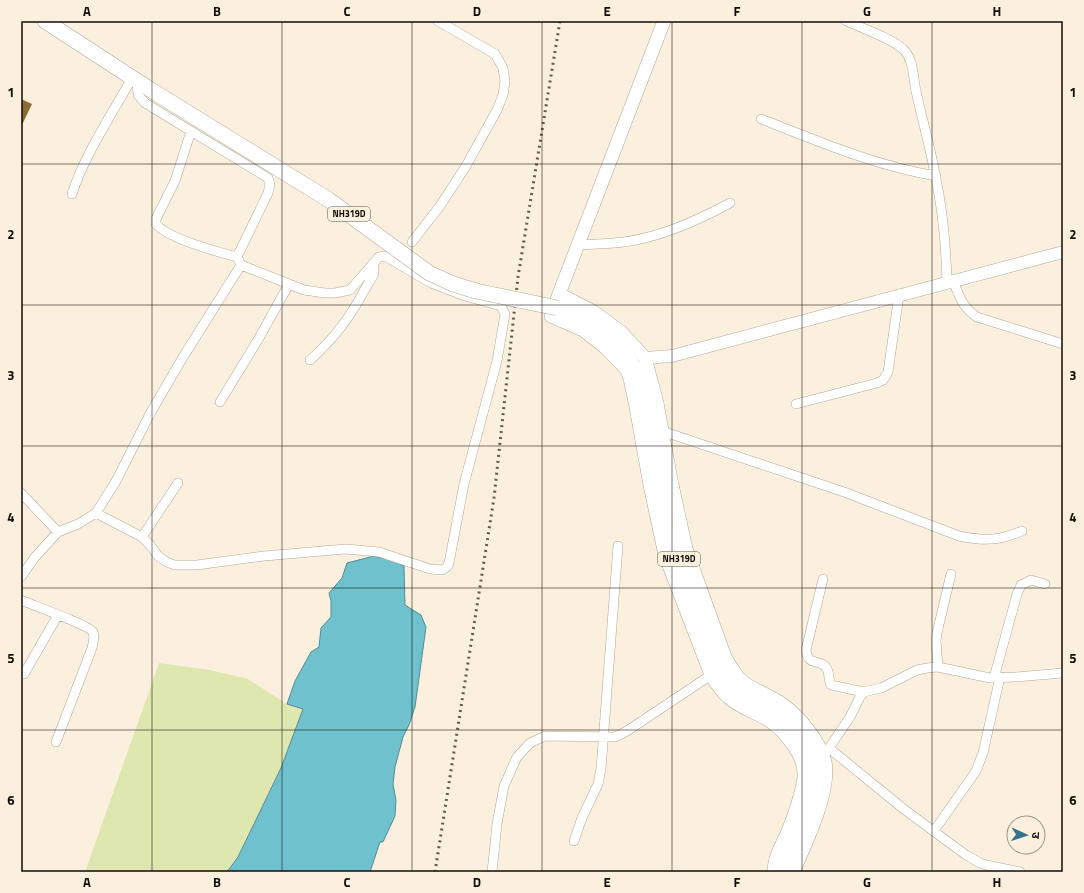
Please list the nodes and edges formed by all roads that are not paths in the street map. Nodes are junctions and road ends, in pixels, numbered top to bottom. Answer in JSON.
{"nodes":[{"id":1,"x":45,"y":21,"type":"edge"},
{"id":2,"x":438,"y":21,"type":"edge"},
{"id":3,"x":664,"y":21,"type":"edge"},
{"id":4,"x":846,"y":21,"type":"edge"},
{"id":5,"x":134,"y":79,"type":"junction"},
{"id":6,"x":761,"y":119,"type":"dead end"},
{"id":7,"x":191,"y":131,"type":"junction"},
{"id":8,"x":936,"y":176,"type":"junction"},
{"id":9,"x":72,"y":194,"type":"dead end"},
{"id":10,"x":730,"y":203,"type":"dead end"},
{"id":11,"x":412,"y":242,"type":"dead end"},
{"id":12,"x":578,"y":245,"type":"junction"},
{"id":13,"x":1063,"y":252,"type":"edge"},
{"id":14,"x":239,"y":261,"type":"junction"},
{"id":15,"x":373,"y":263,"type":"junction"},
{"id":16,"x":950,"y":282,"type":"junction"},
{"id":17,"x":289,"y":284,"type":"junction"},
{"id":18,"x":559,"y":294,"type":"junction"},
{"id":19,"x":899,"y":295,"type":"junction"},
{"id":20,"x":1063,"y":344,"type":"edge"},
{"id":21,"x":672,"y":356,"type":"junction"},
{"id":22,"x":645,"y":358,"type":"junction"},
{"id":23,"x":310,"y":360,"type":"dead end"},
{"id":24,"x":649,"y":372,"type":"junction"},
{"id":25,"x":220,"y":402,"type":"dead end"},
{"id":26,"x":796,"y":404,"type":"dead end"},
{"id":27,"x":662,"y":431,"type":"junction"},
{"id":28,"x":178,"y":483,"type":"dead end"},
{"id":29,"x":21,"y":493,"type":"edge"},
{"id":30,"x":96,"y":513,"type":"junction"},
{"id":31,"x":1022,"y":530,"type":"dead end"},
{"id":32,"x":58,"y":532,"type":"junction"},
{"id":33,"x":142,"y":537,"type":"junction"},
{"id":34,"x":618,"y":546,"type":"dead end"},
{"id":35,"x":951,"y":574,"type":"dead end"},
{"id":36,"x":21,"y":577,"type":"edge"},
{"id":37,"x":823,"y":579,"type":"dead end"},
{"id":38,"x":1045,"y":584,"type":"dead end"},
{"id":39,"x":21,"y":600,"type":"edge"},
{"id":40,"x":58,"y":615,"type":"junction"},
{"id":41,"x":938,"y":667,"type":"junction"},
{"id":42,"x":1063,"y":673,"type":"edge"},
{"id":43,"x":24,"y":674,"type":"dead end"},
{"id":44,"x":711,"y":675,"type":"junction"},
{"id":45,"x":997,"y":678,"type":"junction"},
{"id":46,"x":864,"y":692,"type":"junction"},
{"id":47,"x":603,"y":738,"type":"junction"},
{"id":48,"x":56,"y":742,"type":"dead end"},
{"id":49,"x":826,"y":753,"type":"junction"},
{"id":50,"x":934,"y":831,"type":"junction"},
{"id":51,"x":574,"y":841,"type":"dead end"},
{"id":52,"x":492,"y":872,"type":"edge"},
{"id":53,"x":774,"y":872,"type":"edge"},
{"id":54,"x":784,"y":872,"type":"edge"},
{"id":55,"x":793,"y":872,"type":"edge"},
{"id":56,"x":1020,"y":872,"type":"edge"}],
"edges":[{"from":1,"to":5,"type":"highway","number":"NH319D"},
{"from":2,"to":11,"type":"street"},
{"from":3,"to":12,"type":"main road"},
{"from":4,"to":8,"type":"street"},
{"from":5,"to":7,"type":"street"},
{"from":5,"to":9,"type":"street"},
{"from":5,"to":54,"type":"highway","number":"NH319D","bridge":true},
{"from":6,"to":8,"type":"street"},
{"from":7,"to":14,"type":"street"},
{"from":7,"to":14,"type":"street"},
{"from":8,"to":16,"type":"street"},
{"from":10,"to":12,"type":"street"},
{"from":12,"to":18,"type":"main road"},
{"from":13,"to":16,"type":"street"},
{"from":14,"to":17,"type":"street"},
{"from":14,"to":30,"type":"street"},
{"from":15,"to":17,"type":"street"},
{"from":15,"to":23,"type":"street"},
{"from":15,"to":33,"type":"street"},
{"from":16,"to":19,"type":"street"},
{"from":16,"to":20,"type":"street"},
{"from":17,"to":25,"type":"street"},
{"from":18,"to":22,"type":"main road"},
{"from":18,"to":44,"type":"main road"},
{"from":19,"to":21,"type":"street"},
{"from":19,"to":26,"type":"street"},
{"from":21,"to":22,"type":"street"},
{"from":21,"to":24,"type":"street"},
{"from":22,"to":24,"type":"main road"},
{"from":24,"to":27,"type":"main road"},
{"from":27,"to":31,"type":"street"},
{"from":27,"to":49,"type":"main road"},
{"from":28,"to":33,"type":"street"},
{"from":29,"to":32,"type":"street"},
{"from":30,"to":32,"type":"street"},
{"from":30,"to":33,"type":"street"},
{"from":32,"to":36,"type":"street"},
{"from":34,"to":47,"type":"street"},
{"from":35,"to":41,"type":"street"},
{"from":37,"to":46,"type":"street"},
{"from":38,"to":45,"type":"street"},
{"from":39,"to":40,"type":"street"},
{"from":40,"to":43,"type":"street"},
{"from":40,"to":48,"type":"street"},
{"from":41,"to":45,"type":"street"},
{"from":41,"to":46,"type":"street"},
{"from":42,"to":45,"type":"street"},
{"from":44,"to":47,"type":"street"},
{"from":44,"to":53,"type":"main road"},
{"from":45,"to":50,"type":"street"},
{"from":46,"to":49,"type":"street"},
{"from":47,"to":51,"type":"street"},
{"from":47,"to":52,"type":"street"},
{"from":49,"to":50,"type":"street"},
{"from":49,"to":55,"type":"main road"},
{"from":50,"to":56,"type":"street"}]}
